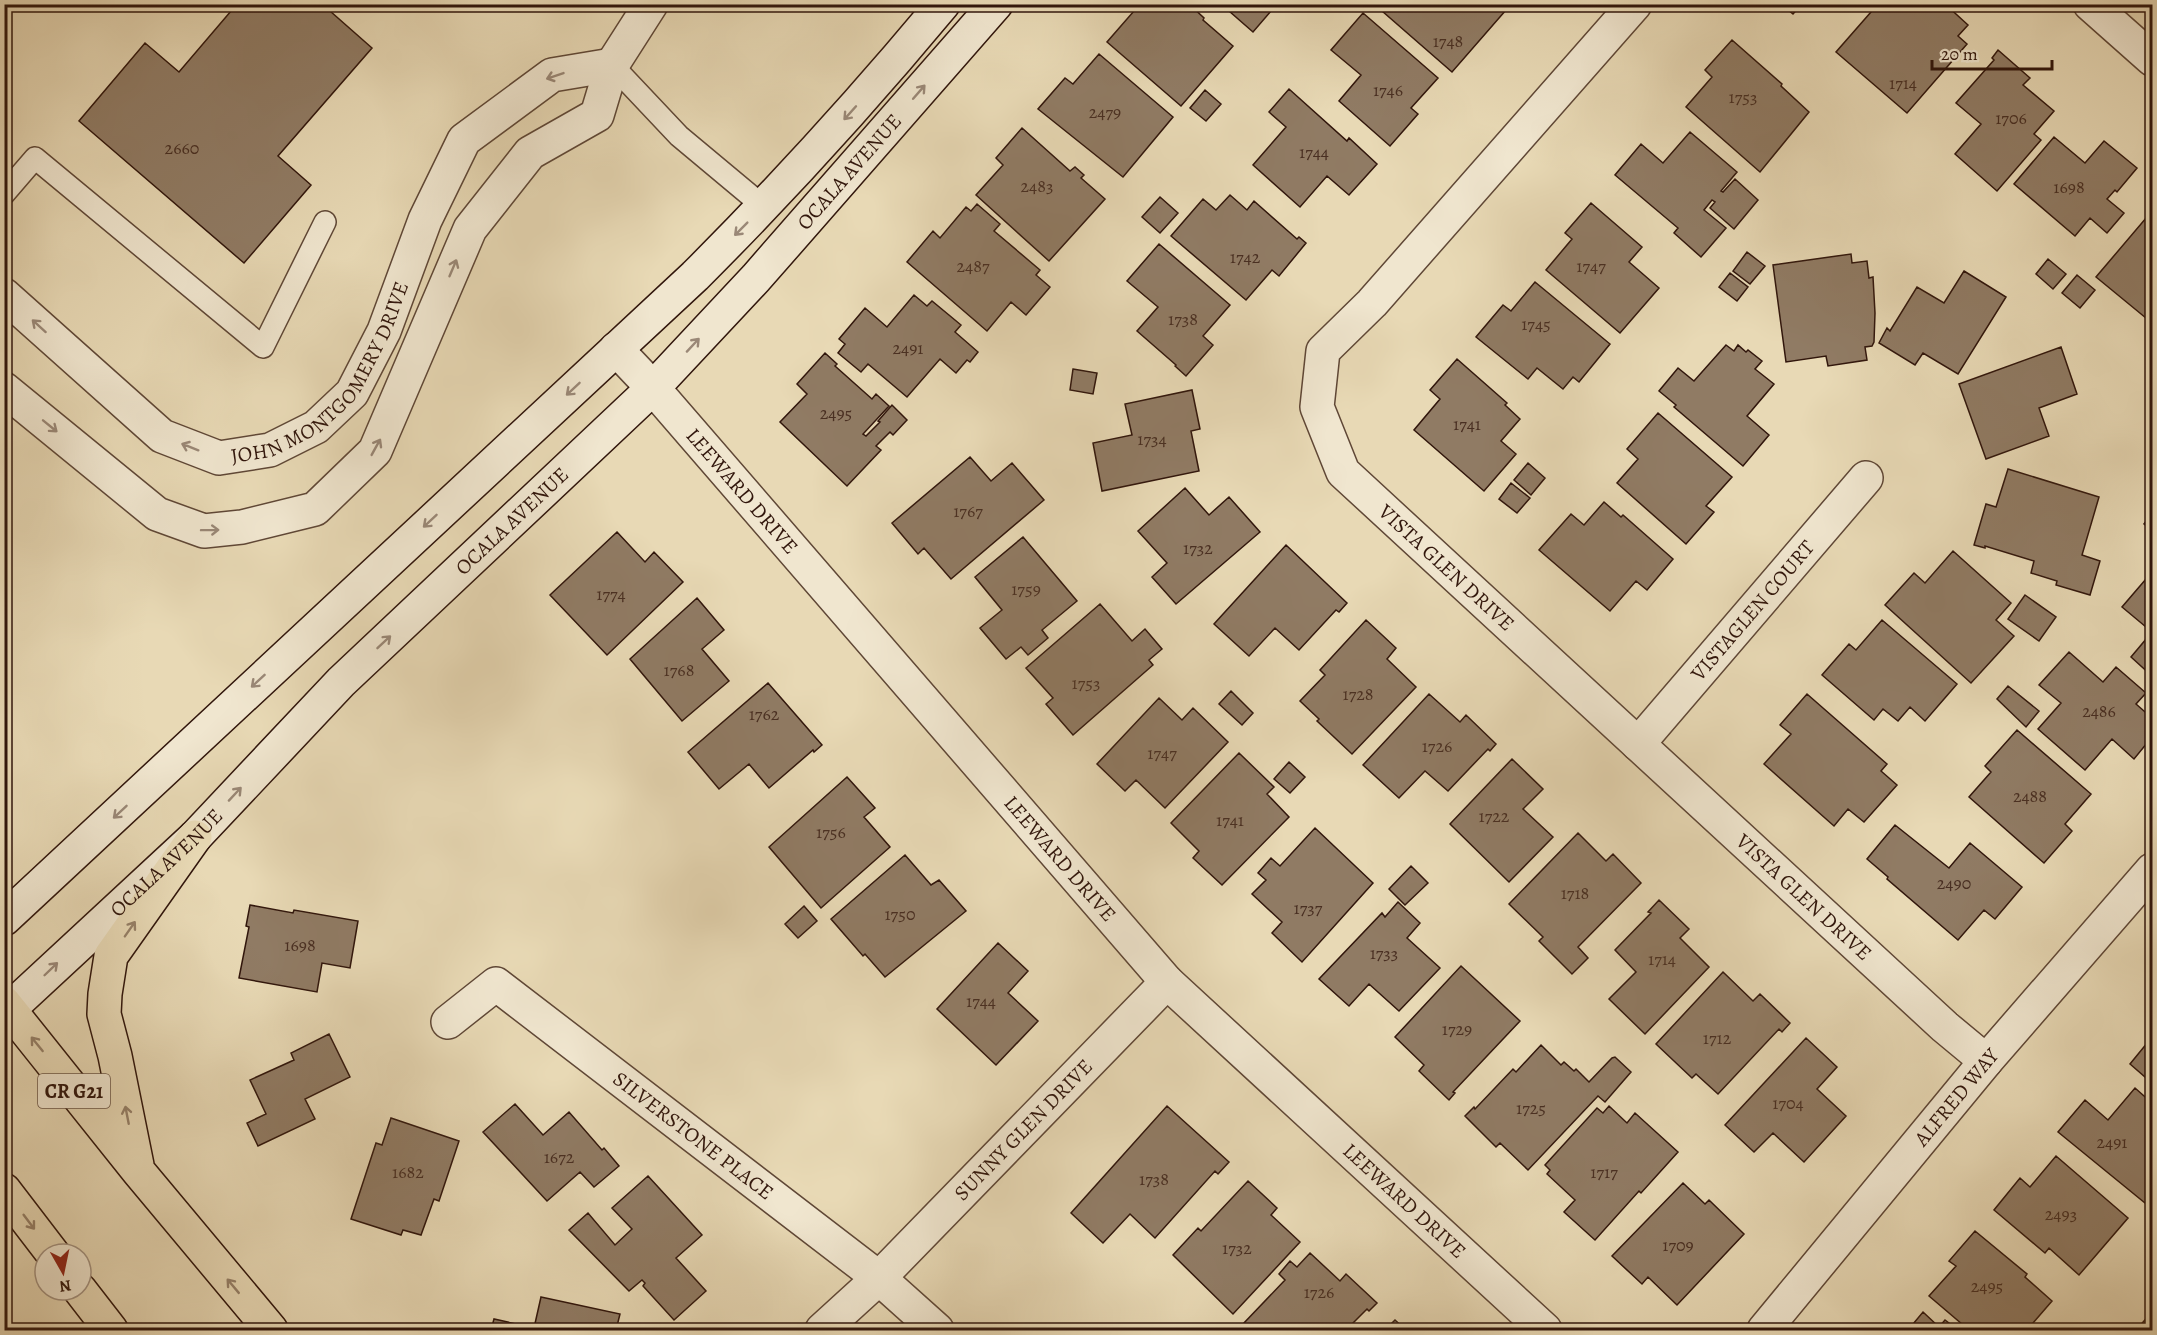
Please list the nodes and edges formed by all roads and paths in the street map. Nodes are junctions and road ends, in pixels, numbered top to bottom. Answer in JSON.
{"nodes":[{"id":1,"x":651,"y":4,"type":"edge"},
{"id":2,"x":943,"y":4,"type":"edge"},
{"id":3,"x":996,"y":4,"type":"edge"},
{"id":4,"x":1635,"y":4,"type":"edge"},
{"id":5,"x":2090,"y":4,"type":"edge"},
{"id":6,"x":2152,"y":59,"type":"edge"},
{"id":7,"x":612,"y":65,"type":"junction"},
{"id":8,"x":4,"y":194,"type":"edge"},
{"id":9,"x":764,"y":207,"type":"junction"},
{"id":10,"x":425,"y":220,"type":"junction"},
{"id":11,"x":326,"y":222,"type":"dead end"},
{"id":12,"x":467,"y":235,"type":"junction"},
{"id":13,"x":4,"y":295,"type":"edge"},
{"id":14,"x":616,"y":349,"type":"junction"},
{"id":15,"x":653,"y":388,"type":"junction"},
{"id":16,"x":4,"y":389,"type":"edge"},
{"id":17,"x":1866,"y":478,"type":"dead end"},
{"id":18,"x":1638,"y":744,"type":"junction"},
{"id":19,"x":195,"y":837,"type":"junction"},
{"id":20,"x":2152,"y":870,"type":"edge"},
{"id":21,"x":4,"y":919,"type":"edge"},
{"id":22,"x":1167,"y":982,"type":"junction"},
{"id":23,"x":6,"y":1009,"type":"edge"},
{"id":24,"x":448,"y":1022,"type":"dead end"},
{"id":25,"x":1986,"y":1061,"type":"junction"},
{"id":26,"x":139,"y":1172,"type":"junction"},
{"id":27,"x":4,"y":1191,"type":"edge"},
{"id":28,"x":44,"y":1242,"type":"edge"},
{"id":29,"x":879,"y":1278,"type":"junction"},
{"id":30,"x":89,"y":1302,"type":"edge"},
{"id":31,"x":111,"y":1330,"type":"edge"},
{"id":32,"x":271,"y":1330,"type":"edge"},
{"id":33,"x":822,"y":1330,"type":"edge"},
{"id":34,"x":937,"y":1330,"type":"edge"},
{"id":35,"x":1545,"y":1330,"type":"edge"},
{"id":36,"x":1764,"y":1330,"type":"edge"}],
"edges":[{"from":1,"to":7,"type":"street","name":"JOHN MONTGOMERY DRIVE"},
{"from":2,"to":9,"type":"street","name":"OCALA AVENUE","one_way":true},
{"from":15,"to":3,"type":"street","name":"OCALA AVENUE","one_way":true},
{"from":4,"to":18,"type":"street","name":"VISTA GLEN DRIVE"},
{"from":5,"to":6,"type":"street"},
{"from":7,"to":9,"type":"lane"},
{"from":7,"to":10,"type":"street","name":"JOHN MONTGOMERY DRIVE","one_way":true},
{"from":7,"to":12,"type":"street","name":"JOHN MONTGOMERY DRIVE"},
{"from":8,"to":11,"type":"lane"},
{"from":9,"to":14,"type":"street","name":"OCALA AVENUE","one_way":true},
{"from":10,"to":12,"type":"street"},
{"from":10,"to":13,"type":"street","name":"JOHN MONTGOMERY DRIVE","one_way":true},
{"from":16,"to":12,"type":"street","name":"JOHN MONTGOMERY DRIVE","one_way":true},
{"from":14,"to":15,"type":"street","name":"LEEWARD DRIVE"},
{"from":14,"to":21,"type":"street","name":"OCALA AVENUE","one_way":true},
{"from":19,"to":15,"type":"street","name":"OCALA AVENUE","one_way":true},
{"from":15,"to":22,"type":"street","name":"LEEWARD DRIVE"},
{"from":17,"to":18,"type":"street","name":"VISTAGLEN COURT"},
{"from":18,"to":25,"type":"street","name":"VISTA GLEN DRIVE"},
{"from":23,"to":19,"type":"street","name":"OCALA AVENUE","one_way":true},
{"from":26,"to":19,"type":"highway","one_way":true},
{"from":20,"to":25,"type":"street","name":"ALFRED WAY"},
{"from":22,"to":29,"type":"street","name":"SUNNY GLEN DRIVE"},
{"from":22,"to":35,"type":"street","name":"LEEWARD DRIVE"},
{"from":26,"to":23,"type":"highway","number":"CR G21","one_way":true},
{"from":24,"to":29,"type":"street","name":"SILVERSTONE PLACE"},
{"from":25,"to":36,"type":"street","name":"ALFRED WAY"},
{"from":32,"to":26,"type":"highway","number":"CR G21","one_way":true},
{"from":27,"to":28,"type":"highway","one_way":true},
{"from":29,"to":33,"type":"street","name":"SUNNY GLEN DRIVE"},
{"from":29,"to":34,"type":"street","name":"SILVERSTONE PLACE"},
{"from":30,"to":31,"type":"highway"}]}
